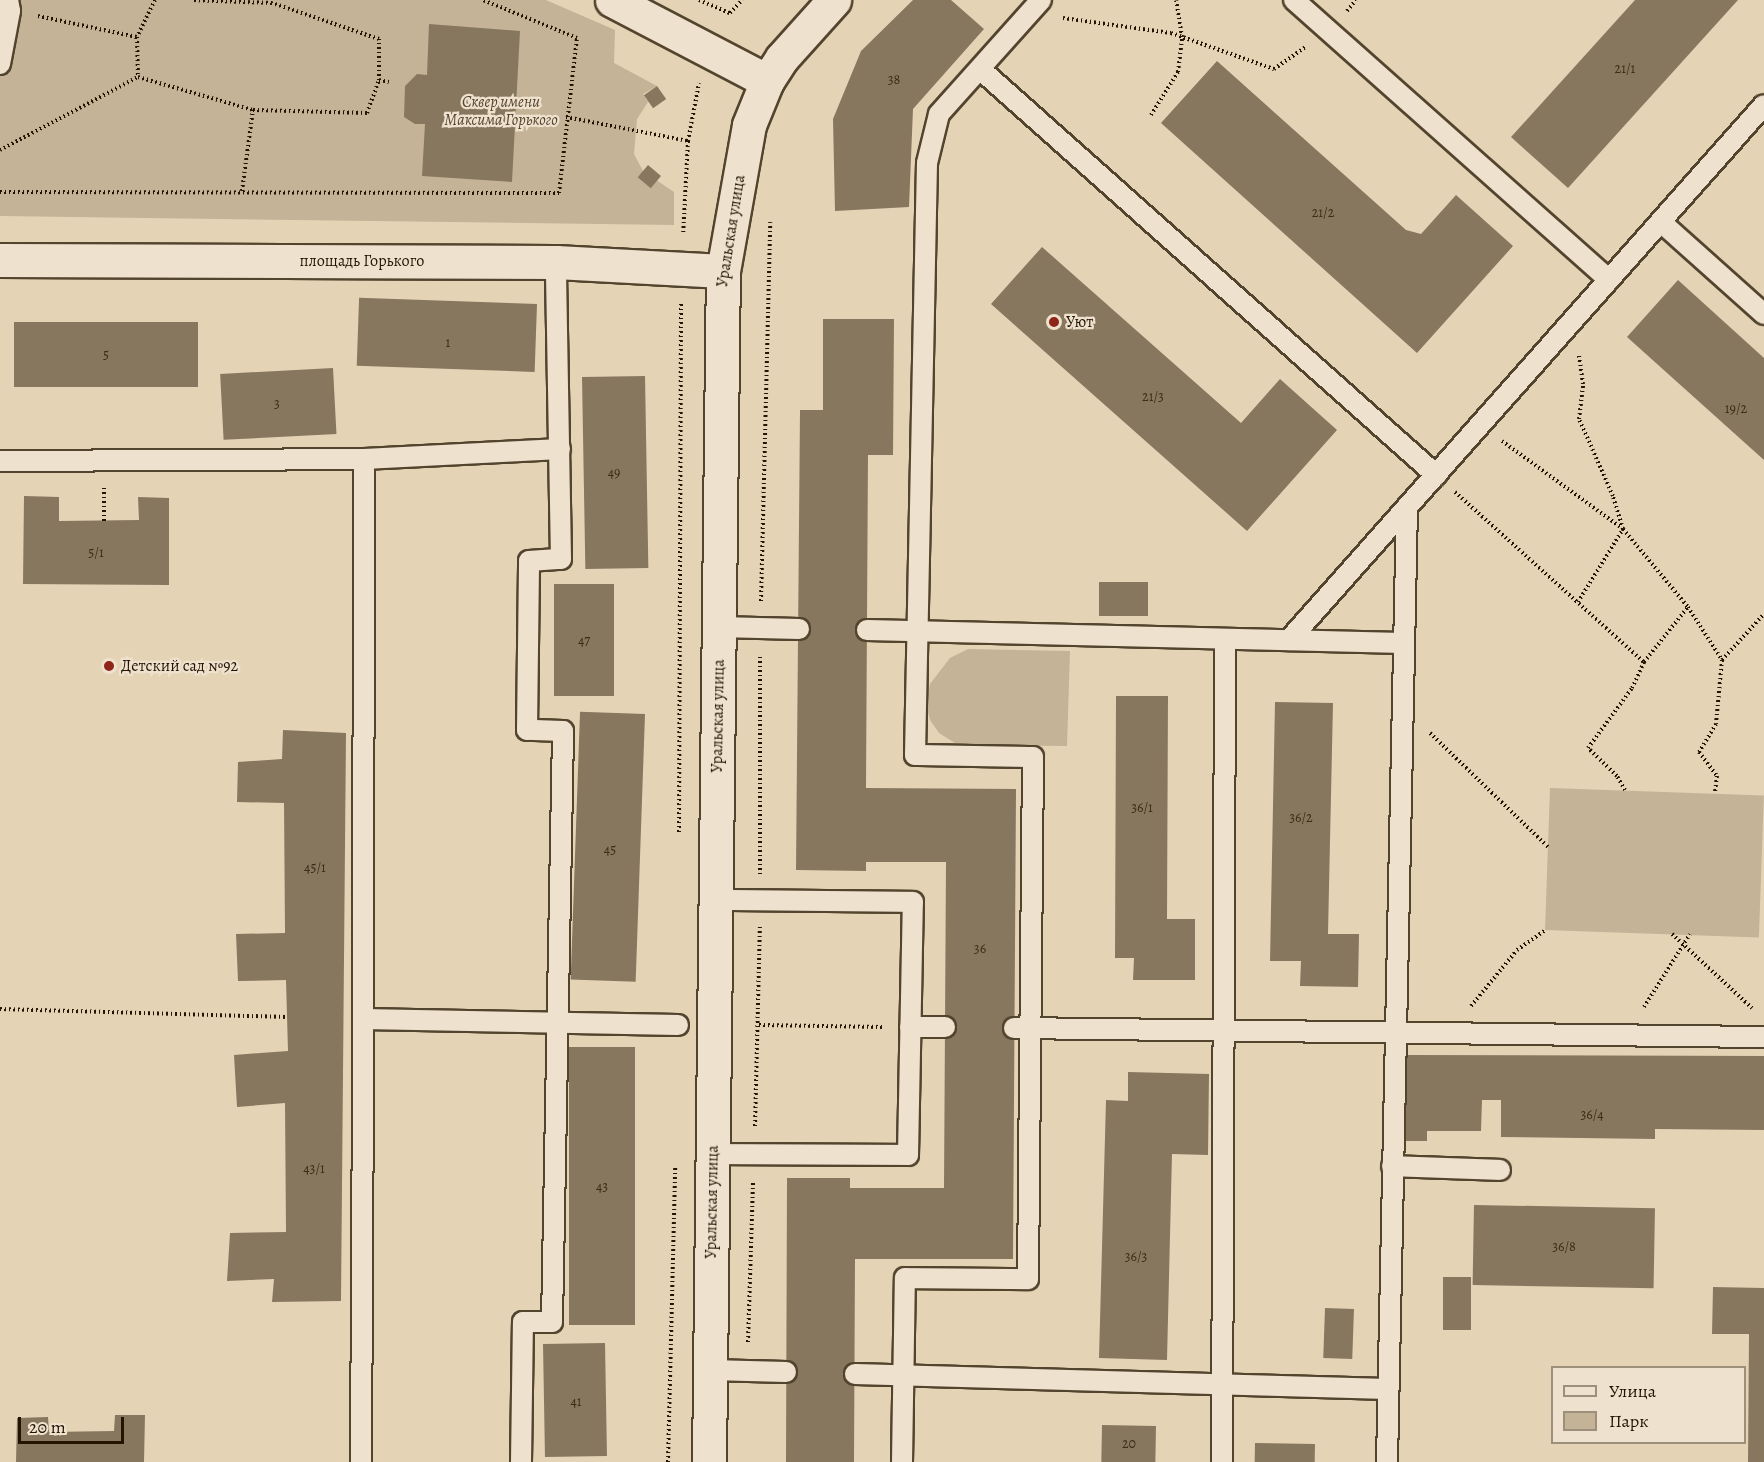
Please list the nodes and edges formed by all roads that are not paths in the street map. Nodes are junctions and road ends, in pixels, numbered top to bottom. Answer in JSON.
{"nodes":[{"id":1,"x":612,"y":0,"type":"edge"},
{"id":2,"x":834,"y":0,"type":"edge"},
{"id":3,"x":1041,"y":0,"type":"edge"},
{"id":4,"x":1294,"y":0,"type":"edge"},
{"id":5,"x":9,"y":5,"type":"edge"},
{"id":6,"x":0,"y":64,"type":"edge"},
{"id":7,"x":980,"y":69,"type":"junction"},
{"id":8,"x":767,"y":81,"type":"junction"},
{"id":9,"x":1764,"y":105,"type":"edge"},
{"id":10,"x":1661,"y":222,"type":"junction"},
{"id":11,"x":0,"y":260,"type":"edge"},
{"id":12,"x":556,"y":262,"type":"junction"},
{"id":13,"x":723,"y":272,"type":"junction"},
{"id":14,"x":1609,"y":280,"type":"junction"},
{"id":15,"x":1764,"y":314,"type":"edge"},
{"id":16,"x":560,"y":449,"type":"junction"},
{"id":17,"x":364,"y":459,"type":"junction"},
{"id":18,"x":0,"y":460,"type":"edge"},
{"id":19,"x":1436,"y":476,"type":"junction"},
{"id":20,"x":1407,"y":507,"type":"junction"},
{"id":21,"x":719,"y":627,"type":"junction"},
{"id":22,"x":798,"y":628,"type":"dead end"},
{"id":23,"x":867,"y":630,"type":"dead end"},
{"id":24,"x":918,"y":631,"type":"junction"},
{"id":25,"x":1225,"y":639,"type":"junction"},
{"id":26,"x":1289,"y":640,"type":"junction"},
{"id":27,"x":1403,"y":643,"type":"junction"},
{"id":28,"x":716,"y":900,"type":"junction"},
{"id":29,"x":363,"y":1019,"type":"junction"},
{"id":30,"x":557,"y":1021,"type":"junction"},
{"id":31,"x":678,"y":1025,"type":"dead end"},
{"id":32,"x":910,"y":1027,"type":"junction"},
{"id":33,"x":945,"y":1028,"type":"dead end"},
{"id":34,"x":1022,"y":1028,"type":"junction"},
{"id":35,"x":1224,"y":1030,"type":"junction"},
{"id":36,"x":1395,"y":1033,"type":"junction"},
{"id":37,"x":1764,"y":1037,"type":"edge"},
{"id":38,"x":712,"y":1155,"type":"junction"},
{"id":39,"x":1392,"y":1166,"type":"junction"},
{"id":40,"x":1500,"y":1170,"type":"dead end"},
{"id":41,"x":710,"y":1370,"type":"junction"},
{"id":42,"x":786,"y":1372,"type":"dead end"},
{"id":43,"x":855,"y":1374,"type":"dead end"},
{"id":44,"x":904,"y":1375,"type":"junction"},
{"id":45,"x":1222,"y":1384,"type":"junction"},
{"id":46,"x":1388,"y":1389,"type":"junction"},
{"id":47,"x":361,"y":1462,"type":"edge"},
{"id":48,"x":521,"y":1462,"type":"edge"},
{"id":49,"x":709,"y":1462,"type":"edge"},
{"id":50,"x":902,"y":1462,"type":"edge"},
{"id":51,"x":1222,"y":1462,"type":"edge"},
{"id":52,"x":1387,"y":1462,"type":"edge"}],
"edges":[{"from":1,"to":8,"type":"street"},
{"from":2,"to":8,"type":"street","name":"Уральская улица"},
{"from":3,"to":7,"type":"lane"},
{"from":4,"to":14,"type":"lane"},
{"from":5,"to":6,"type":"lane"},
{"from":7,"to":19,"type":"lane"},
{"from":7,"to":24,"type":"lane"},
{"from":8,"to":13,"type":"street","name":"Уральская улица"},
{"from":9,"to":10,"type":"lane"},
{"from":10,"to":14,"type":"lane"},
{"from":10,"to":15,"type":"lane"},
{"from":11,"to":12,"type":"street","name":"площадь Горького"},
{"from":12,"to":13,"type":"street","name":"площадь Горького"},
{"from":12,"to":16,"type":"lane"},
{"from":13,"to":21,"type":"street","name":"Уральская улица"},
{"from":14,"to":19,"type":"lane"},
{"from":16,"to":17,"type":"lane"},
{"from":16,"to":30,"type":"lane"},
{"from":17,"to":18,"type":"lane"},
{"from":17,"to":29,"type":"lane"},
{"from":19,"to":20,"type":"lane"},
{"from":20,"to":26,"type":"lane"},
{"from":20,"to":27,"type":"lane"},
{"from":21,"to":22,"type":"lane"},
{"from":21,"to":28,"type":"street","name":"Уральская улица"},
{"from":23,"to":24,"type":"lane"},
{"from":24,"to":25,"type":"lane"},
{"from":24,"to":34,"type":"lane"},
{"from":25,"to":26,"type":"lane"},
{"from":25,"to":35,"type":"lane"},
{"from":26,"to":27,"type":"lane"},
{"from":27,"to":36,"type":"lane"},
{"from":28,"to":32,"type":"lane"},
{"from":28,"to":38,"type":"street","name":"Уральская улица"},
{"from":29,"to":30,"type":"lane"},
{"from":29,"to":47,"type":"lane"},
{"from":30,"to":31,"type":"lane"},
{"from":30,"to":48,"type":"lane"},
{"from":32,"to":33,"type":"lane"},
{"from":32,"to":38,"type":"lane"},
{"from":34,"to":35,"type":"lane"},
{"from":34,"to":44,"type":"lane"},
{"from":35,"to":36,"type":"lane"},
{"from":35,"to":45,"type":"lane"},
{"from":36,"to":37,"type":"lane"},
{"from":36,"to":39,"type":"lane"},
{"from":38,"to":41,"type":"street","name":"Уральская улица"},
{"from":39,"to":40,"type":"lane"},
{"from":39,"to":46,"type":"lane"},
{"from":41,"to":42,"type":"lane"},
{"from":41,"to":49,"type":"street","name":"Уральская улица"},
{"from":43,"to":44,"type":"lane"},
{"from":44,"to":45,"type":"lane"},
{"from":44,"to":50,"type":"lane"},
{"from":45,"to":46,"type":"lane"},
{"from":45,"to":51,"type":"lane"},
{"from":46,"to":52,"type":"lane"}]}
